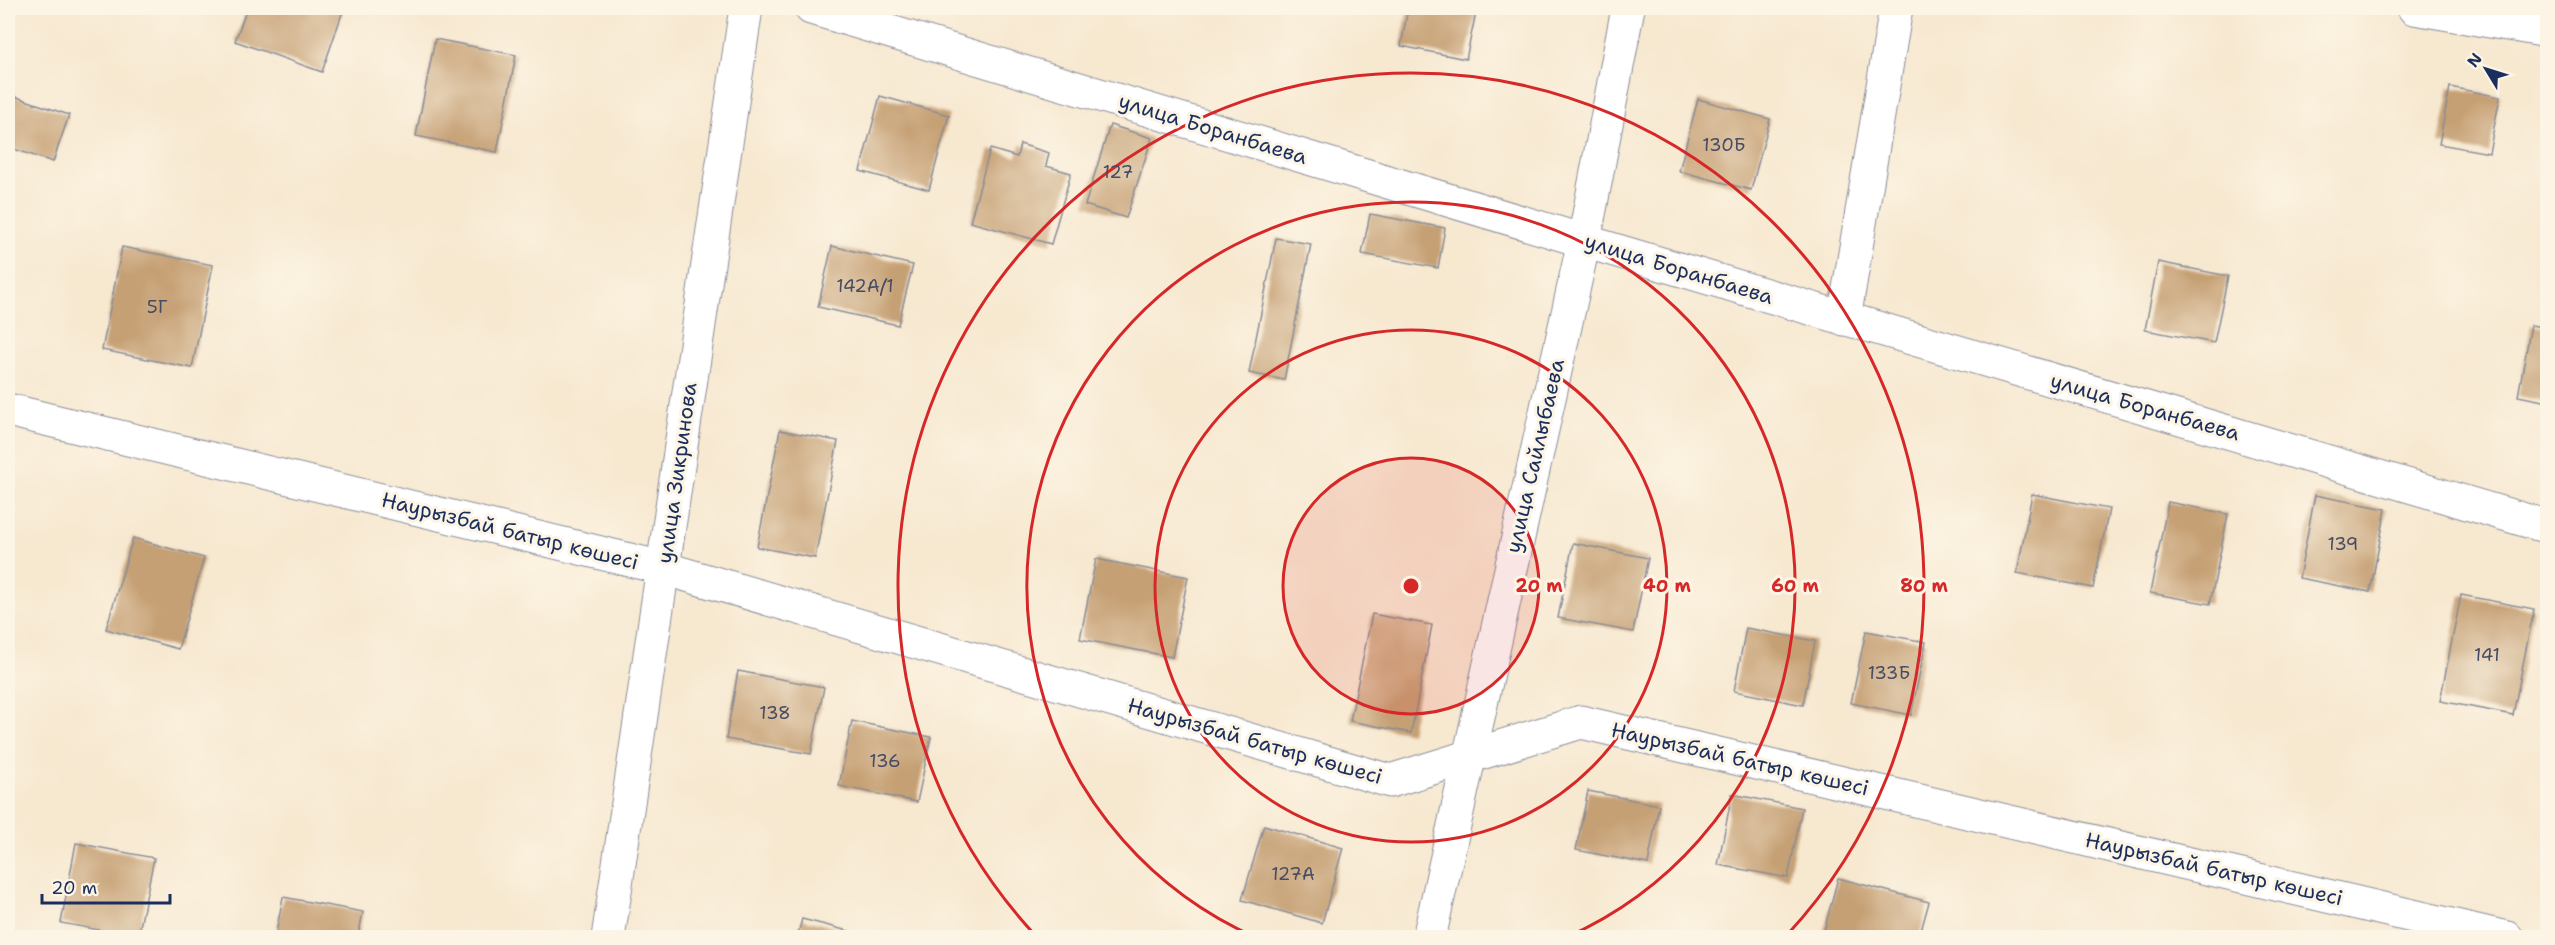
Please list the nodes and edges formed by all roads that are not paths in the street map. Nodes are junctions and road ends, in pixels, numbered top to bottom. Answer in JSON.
{"nodes":[{"id":1,"x":746,"y":8,"type":"edge"},
{"id":2,"x":811,"y":8,"type":"edge"},
{"id":3,"x":1628,"y":8,"type":"edge"},
{"id":4,"x":1896,"y":8,"type":"edge"},
{"id":5,"x":2414,"y":8,"type":"edge"},
{"id":6,"x":2547,"y":31,"type":"edge"},
{"id":7,"x":1584,"y":241,"type":"junction"},
{"id":8,"x":1844,"y":319,"type":"junction"},
{"id":9,"x":8,"y":410,"type":"edge"},
{"id":10,"x":2547,"y":527,"type":"edge"},
{"id":11,"x":663,"y":568,"type":"junction"},
{"id":12,"x":1468,"y":757,"type":"junction"},
{"id":13,"x":608,"y":938,"type":"edge"},
{"id":14,"x":1429,"y":938,"type":"edge"},
{"id":15,"x":2507,"y":938,"type":"edge"}],
"edges":[{"from":1,"to":11,"type":"street","name":"улица Зикринова"},
{"from":2,"to":7,"type":"street","name":"улица Боранбаева"},
{"from":3,"to":7,"type":"street","name":"улица Сайлыбаева"},
{"from":4,"to":8,"type":"street"},
{"from":5,"to":6,"type":"street"},
{"from":7,"to":8,"type":"street","name":"улица Боранбаева"},
{"from":7,"to":12,"type":"street","name":"улица Сайлыбаева"},
{"from":8,"to":10,"type":"street","name":"улица Боранбаева"},
{"from":9,"to":11,"type":"street","name":"Наурызбай батыр көшесі"},
{"from":11,"to":12,"type":"street","name":"Наурызбай батыр көшесі"},
{"from":11,"to":13,"type":"street","name":"улица Зикринова"},
{"from":12,"to":14,"type":"street","name":"улица Сайлыбаева"},
{"from":12,"to":15,"type":"street","name":"Наурызбай батыр көшесі"}]}
